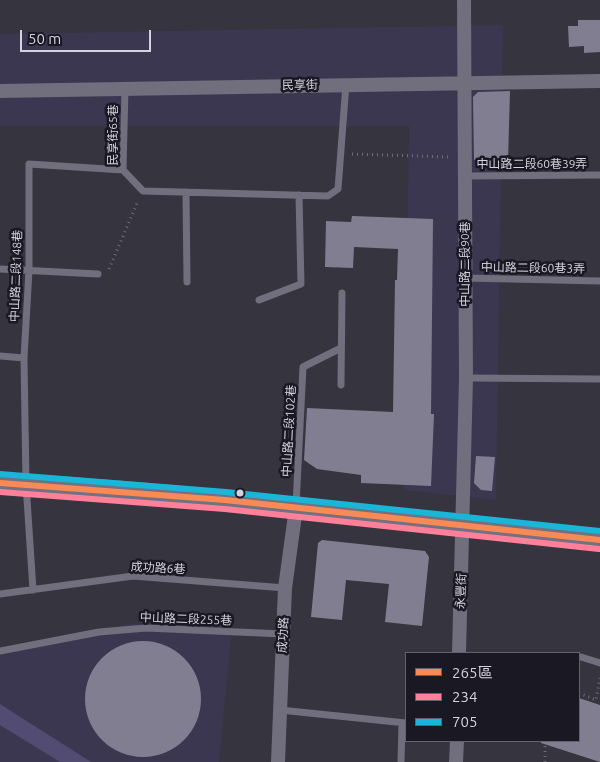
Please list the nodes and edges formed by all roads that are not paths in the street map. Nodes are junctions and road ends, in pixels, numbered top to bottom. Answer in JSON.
{"nodes":[{"id":1,"x":464,"y":0,"type":"edge"},
{"id":2,"x":600,"y":81,"type":"edge"},
{"id":3,"x":464,"y":82,"type":"junction"},
{"id":4,"x":346,"y":84,"type":"junction"},
{"id":5,"x":125,"y":89,"type":"junction"},
{"id":6,"x":0,"y":91,"type":"edge"},
{"id":7,"x":123,"y":170,"type":"junction"},
{"id":8,"x":600,"y":175,"type":"edge"},
{"id":9,"x":464,"y":176,"type":"junction"},
{"id":10,"x":186,"y":192,"type":"junction"},
{"id":11,"x":299,"y":195,"type":"junction"},
{"id":12,"x":0,"y":269,"type":"edge"},
{"id":13,"x":28,"y":270,"type":"junction"},
{"id":14,"x":98,"y":274,"type":"road end"},
{"id":15,"x":465,"y":278,"type":"junction"},
{"id":16,"x":600,"y":281,"type":"edge"},
{"id":17,"x":187,"y":282,"type":"dead end"},
{"id":18,"x":342,"y":293,"type":"dead end"},
{"id":19,"x":259,"y":300,"type":"dead end"},
{"id":20,"x":341,"y":348,"type":"junction"},
{"id":21,"x":0,"y":356,"type":"edge"},
{"id":22,"x":24,"y":358,"type":"junction"},
{"id":23,"x":466,"y":378,"type":"junction"},
{"id":24,"x":600,"y":379,"type":"edge"},
{"id":25,"x":341,"y":385,"type":"dead end"},
{"id":26,"x":0,"y":483,"type":"edge"},
{"id":27,"x":26,"y":484,"type":"junction"},
{"id":28,"x":296,"y":508,"type":"junction"},
{"id":29,"x":463,"y":528,"type":"junction"},
{"id":30,"x":600,"y":540,"type":"edge"},
{"id":31,"x":285,"y":588,"type":"junction"},
{"id":32,"x":33,"y":590,"type":"junction"},
{"id":33,"x":0,"y":594,"type":"edge"},
{"id":34,"x":283,"y":634,"type":"junction"},
{"id":35,"x":0,"y":651,"type":"edge"},
{"id":36,"x":459,"y":652,"type":"edge"},
{"id":37,"x":581,"y":657,"type":"dead end"},
{"id":38,"x":600,"y":663,"type":"edge"},
{"id":39,"x":280,"y":710,"type":"junction"},
{"id":40,"x":404,"y":723,"type":"edge"},
{"id":41,"x":456,"y":742,"type":"edge"},
{"id":42,"x":278,"y":762,"type":"edge"},
{"id":43,"x":401,"y":762,"type":"edge"},
{"id":44,"x":456,"y":762,"type":"edge"}],
"edges":[{"from":1,"to":3,"type":"street","name":"中山路二段90巷"},
{"from":2,"to":3,"type":"street","name":"民享街"},
{"from":3,"to":4,"type":"street","name":"民享街"},
{"from":3,"to":9,"type":"street","name":"中山路二段90巷"},
{"from":4,"to":5,"type":"street","name":"民享街"},
{"from":4,"to":11,"type":"lane"},
{"from":5,"to":6,"type":"street","name":"民享街"},
{"from":5,"to":7,"type":"lane","name":"民享街65巷"},
{"from":7,"to":10,"type":"lane","name":"民享街65巷"},
{"from":7,"to":13,"type":"lane","name":"中山路二段148巷"},
{"from":8,"to":9,"type":"lane","name":"中山路二段60巷39弄"},
{"from":9,"to":15,"type":"street","name":"中山路二段90巷"},
{"from":10,"to":11,"type":"lane"},
{"from":10,"to":17,"type":"lane"},
{"from":11,"to":19,"type":"lane"},
{"from":12,"to":13,"type":"lane"},
{"from":13,"to":14,"type":"lane"},
{"from":13,"to":22,"type":"lane","name":"中山路二段148巷"},
{"from":15,"to":16,"type":"lane","name":"中山路二段60巷3弄"},
{"from":15,"to":23,"type":"street","name":"中山路二段90巷"},
{"from":18,"to":20,"type":"lane"},
{"from":20,"to":25,"type":"lane"},
{"from":20,"to":28,"type":"lane","name":"中山路二段102巷"},
{"from":21,"to":22,"type":"lane"},
{"from":22,"to":27,"type":"lane","name":"中山路二段148巷"},
{"from":23,"to":24,"type":"lane"},
{"from":23,"to":29,"type":"street","name":"中山路二段90巷"},
{"from":26,"to":27,"type":"main road"},
{"from":27,"to":28,"type":"main road"},
{"from":27,"to":32,"type":"lane","name":"中山路二段148巷"},
{"from":28,"to":29,"type":"main road"},
{"from":28,"to":31,"type":"street","name":"成功路"},
{"from":29,"to":30,"type":"main road"},
{"from":29,"to":36,"type":"street","name":"永豐街"},
{"from":31,"to":32,"type":"lane","name":"成功路6巷"},
{"from":31,"to":34,"type":"street","name":"成功路"},
{"from":32,"to":33,"type":"lane","name":"成功路6巷"},
{"from":34,"to":35,"type":"lane","name":"中山路二段255巷"},
{"from":34,"to":39,"type":"street","name":"成功路"},
{"from":37,"to":38,"type":"lane"},
{"from":39,"to":40,"type":"lane"},
{"from":39,"to":42,"type":"street","name":"成功路"},
{"from":40,"to":43,"type":"lane"},
{"from":41,"to":44,"type":"street"}]}
